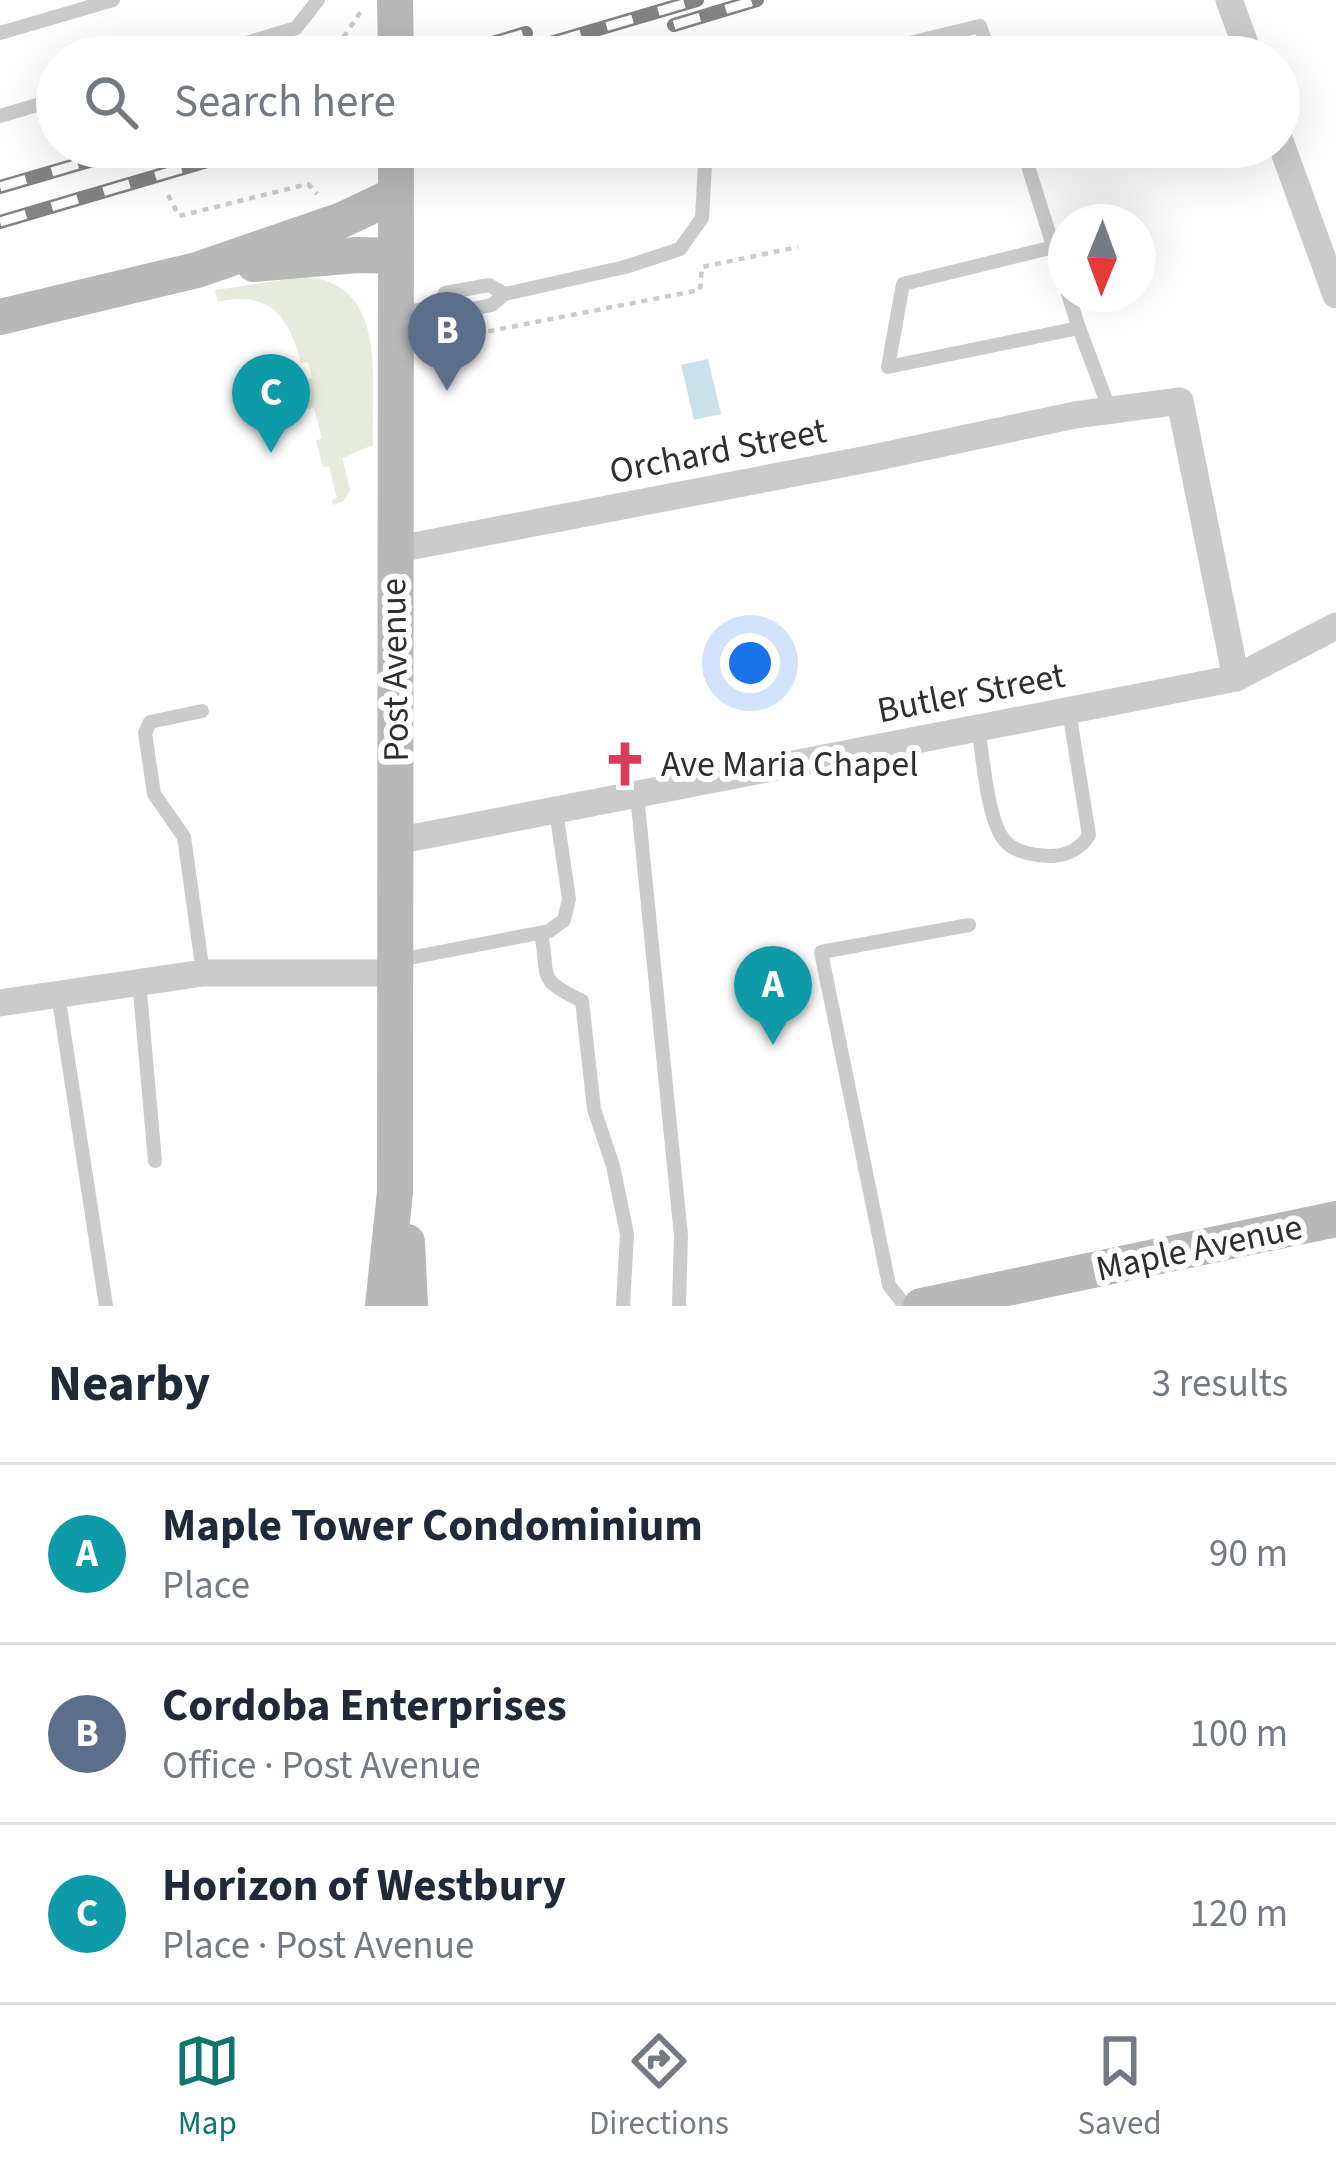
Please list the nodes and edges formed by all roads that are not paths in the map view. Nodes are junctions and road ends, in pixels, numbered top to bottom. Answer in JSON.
{"nodes":[{"id":1,"x":113,"y":0,"type":"edge"},
{"id":2,"x":318,"y":0,"type":"edge"},
{"id":3,"x":395,"y":0,"type":"edge"},
{"id":4,"x":1229,"y":0,"type":"edge"},
{"id":5,"x":0,"y":33,"type":"edge"},
{"id":6,"x":269,"y":36,"type":"edge"},
{"id":7,"x":396,"y":36,"type":"edge"},
{"id":8,"x":938,"y":36,"type":"edge"},
{"id":9,"x":984,"y":36,"type":"edge"},
{"id":10,"x":1242,"y":36,"type":"edge"},
{"id":11,"x":36,"y":105,"type":"edge"},
{"id":12,"x":0,"y":116,"type":"edge"},
{"id":13,"x":396,"y":168,"type":"edge"},
{"id":14,"x":705,"y":168,"type":"edge"},
{"id":15,"x":1029,"y":168,"type":"edge"},
{"id":16,"x":1290,"y":168,"type":"edge"},
{"id":17,"x":395,"y":195,"type":"junction"},
{"id":18,"x":1048,"y":228,"type":"edge"},
{"id":19,"x":1048,"y":248,"type":"edge"},
{"id":20,"x":396,"y":256,"type":"junction"},
{"id":21,"x":197,"y":270,"type":"junction"},
{"id":22,"x":1336,"y":295,"type":"edge"},
{"id":23,"x":1074,"y":312,"type":"edge"},
{"id":24,"x":396,"y":315,"type":"junction"},
{"id":25,"x":0,"y":317,"type":"edge"},
{"id":26,"x":1079,"y":328,"type":"junction"},
{"id":27,"x":1110,"y":411,"type":"junction"},
{"id":28,"x":393,"y":550,"type":"junction"},
{"id":29,"x":1336,"y":626,"type":"edge"},
{"id":30,"x":1236,"y":678,"type":"junction"},
{"id":31,"x":202,"y":711,"type":"dead end"},
{"id":32,"x":1070,"y":711,"type":"junction"},
{"id":33,"x":978,"y":728,"type":"junction"},
{"id":34,"x":638,"y":795,"type":"junction"},
{"id":35,"x":556,"y":811,"type":"junction"},
{"id":36,"x":396,"y":842,"type":"junction"},
{"id":37,"x":969,"y":925,"type":"dead end"},
{"id":38,"x":541,"y":933,"type":"junction"},
{"id":39,"x":395,"y":967,"type":"junction"},
{"id":40,"x":203,"y":973,"type":"junction"},
{"id":41,"x":139,"y":981,"type":"junction"},
{"id":42,"x":58,"y":994,"type":"junction"},
{"id":43,"x":0,"y":1004,"type":"edge"},
{"id":44,"x":155,"y":1161,"type":"dead end"},
{"id":45,"x":394,"y":1192,"type":"junction"},
{"id":46,"x":1336,"y":1219,"type":"edge"},
{"id":47,"x":106,"y":1306,"type":"edge"},
{"id":48,"x":383,"y":1306,"type":"edge"},
{"id":49,"x":410,"y":1306,"type":"edge"},
{"id":50,"x":623,"y":1306,"type":"edge"},
{"id":51,"x":680,"y":1306,"type":"edge"},
{"id":52,"x":905,"y":1306,"type":"edge"},
{"id":53,"x":921,"y":1306,"type":"edge"}],
"edges":[{"from":1,"to":5,"type":"lane"},
{"from":2,"to":6,"type":"lane"},
{"from":3,"to":7,"type":"main road"},
{"from":4,"to":10,"type":"street"},
{"from":8,"to":9,"type":"lane"},
{"from":11,"to":12,"type":"lane"},
{"from":13,"to":17,"type":"main road","name":"Post Avenue"},
{"from":14,"to":24,"type":"lane"},
{"from":15,"to":18,"type":"lane"},
{"from":16,"to":22,"type":"street"},
{"from":17,"to":20,"type":"main road","name":"Post Avenue"},
{"from":17,"to":21,"type":"main road"},
{"from":19,"to":26,"type":"lane"},
{"from":20,"to":21,"type":"main road"},
{"from":20,"to":24,"type":"main road","name":"Post Avenue"},
{"from":21,"to":25,"type":"main road"},
{"from":23,"to":26,"type":"lane"},
{"from":24,"to":28,"type":"main road","name":"Post Avenue"},
{"from":26,"to":27,"type":"lane"},
{"from":27,"to":28,"type":"street","name":"Orchard Street"},
{"from":27,"to":30,"type":"street","name":"Orchard Street"},
{"from":28,"to":36,"type":"main road","name":"Post Avenue"},
{"from":29,"to":30,"type":"street","name":"Butler Street"},
{"from":30,"to":32,"type":"street","name":"Butler Street"},
{"from":31,"to":40,"type":"lane"},
{"from":32,"to":33,"type":"street","name":"Butler Street"},
{"from":32,"to":33,"type":"lane"},
{"from":33,"to":34,"type":"street","name":"Butler Street"},
{"from":34,"to":35,"type":"street","name":"Butler Street"},
{"from":34,"to":51,"type":"lane"},
{"from":35,"to":36,"type":"street","name":"Butler Street"},
{"from":35,"to":38,"type":"lane"},
{"from":36,"to":39,"type":"main road","name":"Post Avenue"},
{"from":37,"to":52,"type":"lane"},
{"from":38,"to":39,"type":"lane"},
{"from":38,"to":50,"type":"lane"},
{"from":39,"to":40,"type":"street"},
{"from":39,"to":45,"type":"main road","name":"Post Avenue"},
{"from":40,"to":41,"type":"street"},
{"from":41,"to":42,"type":"street"},
{"from":41,"to":44,"type":"lane"},
{"from":42,"to":43,"type":"street"},
{"from":42,"to":47,"type":"lane"},
{"from":45,"to":48,"type":"main road","name":"Post Avenue"},
{"from":45,"to":49,"type":"main road","name":"Post Avenue"},
{"from":46,"to":53,"type":"main road","name":"Maple Avenue"}]}
